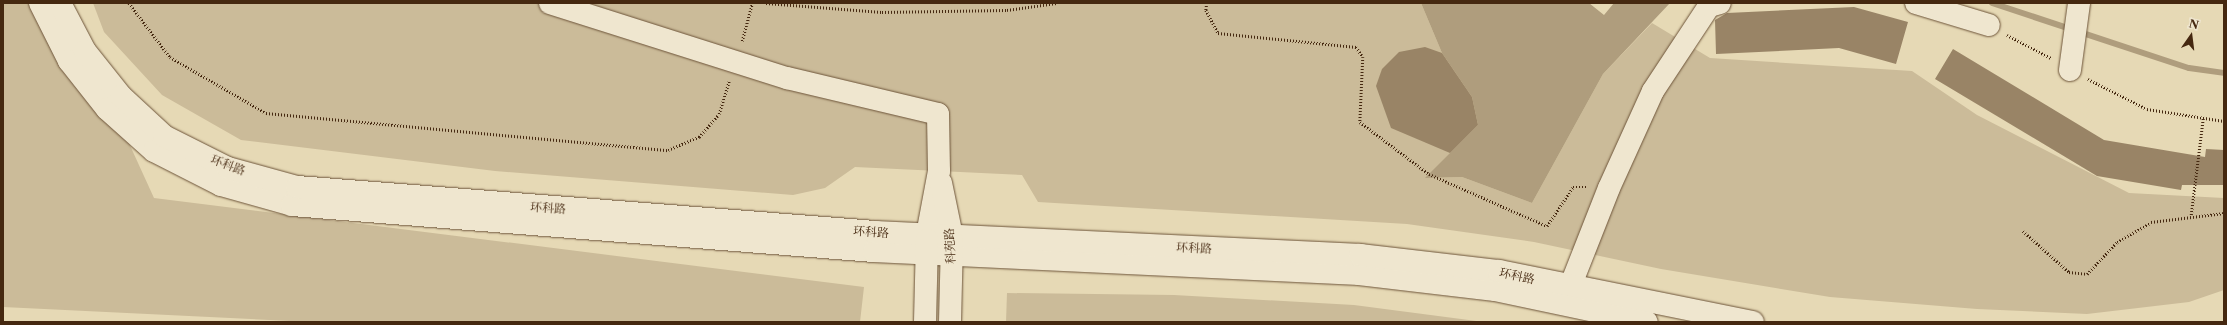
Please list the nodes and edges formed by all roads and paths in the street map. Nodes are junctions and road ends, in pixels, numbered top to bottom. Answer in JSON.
{"nodes":[{"id":1,"x":129,"y":3,"type":"edge"},
{"id":2,"x":550,"y":3,"type":"edge"},
{"id":3,"x":752,"y":3,"type":"edge"},
{"id":4,"x":766,"y":3,"type":"edge"},
{"id":5,"x":1058,"y":3,"type":"edge"},
{"id":6,"x":1207,"y":3,"type":"edge"},
{"id":7,"x":1720,"y":3,"type":"edge"},
{"id":8,"x":1916,"y":3,"type":"edge"},
{"id":9,"x":48,"y":5,"type":"edge"},
{"id":10,"x":2078,"y":10,"type":"edge"},
{"id":11,"x":1989,"y":26,"type":"joint"},
{"id":12,"x":736,"y":61,"type":"junction"},
{"id":13,"x":2070,"y":70,"type":"junction"},
{"id":14,"x":2203,"y":118,"type":"junction"},
{"id":15,"x":2224,"y":121,"type":"edge"},
{"id":16,"x":939,"y":171,"type":"junction"},
{"id":17,"x":1609,"y":188,"type":"junction"},
{"id":18,"x":2224,"y":213,"type":"edge"},
{"id":19,"x":2191,"y":215,"type":"junction"},
{"id":20,"x":2023,"y":231,"type":"dead end"},
{"id":21,"x":927,"y":244,"type":"junction"},
{"id":22,"x":952,"y":246,"type":"junction"},
{"id":23,"x":1570,"y":287,"type":"junction"},
{"id":24,"x":925,"y":322,"type":"edge"},
{"id":25,"x":950,"y":322,"type":"edge"},
{"id":26,"x":1647,"y":322,"type":"edge"},
{"id":27,"x":1753,"y":322,"type":"edge"}],
"edges":[{"from":1,"to":12,"type":"path"},
{"from":2,"to":12,"type":"street"},
{"from":3,"to":12,"type":"path"},
{"from":4,"to":5,"type":"path"},
{"from":6,"to":17,"type":"path"},
{"from":7,"to":17,"type":"street"},
{"from":8,"to":11,"type":"street"},
{"from":9,"to":21,"type":"street","name":"环科路"},
{"from":10,"to":13,"type":"street"},
{"from":11,"to":13,"type":"path"},
{"from":12,"to":16,"type":"street"},
{"from":13,"to":14,"type":"path"},
{"from":14,"to":15,"type":"path"},
{"from":14,"to":19,"type":"path"},
{"from":16,"to":21,"type":"street","name":"科苑路"},
{"from":16,"to":22,"type":"street","name":"科苑路"},
{"from":17,"to":23,"type":"street"},
{"from":18,"to":19,"type":"path"},
{"from":19,"to":20,"type":"path"},
{"from":21,"to":22,"type":"street","name":"环科路"},
{"from":21,"to":24,"type":"street","name":"科苑路"},
{"from":22,"to":23,"type":"street","name":"环科路"},
{"from":22,"to":25,"type":"street","name":"科苑路"},
{"from":22,"to":26,"type":"street","name":"环科路"},
{"from":23,"to":27,"type":"street","name":"环科路"}]}
